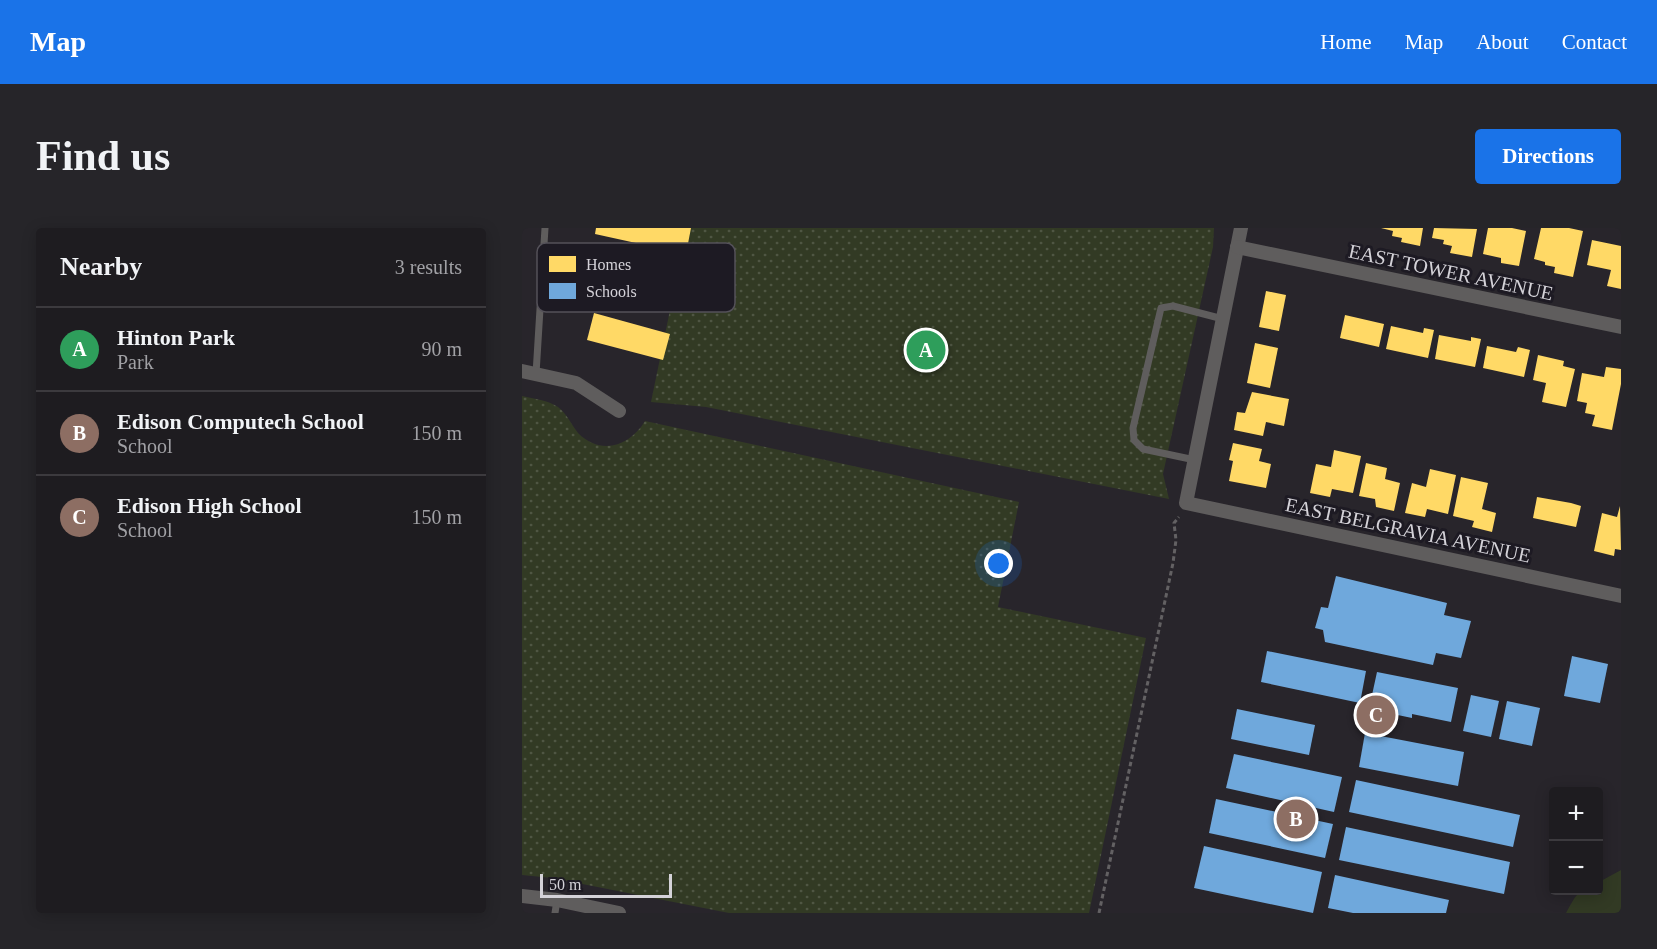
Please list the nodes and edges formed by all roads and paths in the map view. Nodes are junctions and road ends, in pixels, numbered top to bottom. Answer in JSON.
{"nodes":[{"id":1,"x":545,"y":228,"type":"edge"},
{"id":2,"x":1241,"y":228,"type":"edge"},
{"id":3,"x":544,"y":243,"type":"edge"},
{"id":4,"x":1237,"y":247,"type":"junction"},
{"id":5,"x":540,"y":312,"type":"edge"},
{"id":6,"x":1223,"y":319,"type":"junction"},
{"id":7,"x":1621,"y":327,"type":"edge"},
{"id":8,"x":522,"y":371,"type":"edge"},
{"id":9,"x":536,"y":374,"type":"junction"},
{"id":10,"x":619,"y":411,"type":"dead end"},
{"id":11,"x":1195,"y":460,"type":"junction"},
{"id":12,"x":1180,"y":516,"type":"dead end"},
{"id":13,"x":1621,"y":596,"type":"edge"},
{"id":14,"x":522,"y":896,"type":"edge"},
{"id":15,"x":556,"y":907,"type":"edge"},
{"id":16,"x":619,"y":913,"type":"edge"},
{"id":17,"x":1099,"y":913,"type":"edge"}],
"edges":[{"from":1,"to":3,"type":"lane"},
{"from":2,"to":4,"type":"street"},
{"from":4,"to":6,"type":"street"},
{"from":4,"to":7,"type":"street","name":"EAST TOWER AVENUE"},
{"from":5,"to":9,"type":"lane"},
{"from":6,"to":11,"type":"street"},
{"from":6,"to":11,"type":"lane"},
{"from":8,"to":9,"type":"street"},
{"from":9,"to":10,"type":"street"},
{"from":11,"to":13,"type":"street","name":"EAST BELGRAVIA AVENUE"},
{"from":12,"to":17,"type":"path"},
{"from":14,"to":15,"type":"street"},
{"from":15,"to":16,"type":"street"}]}
